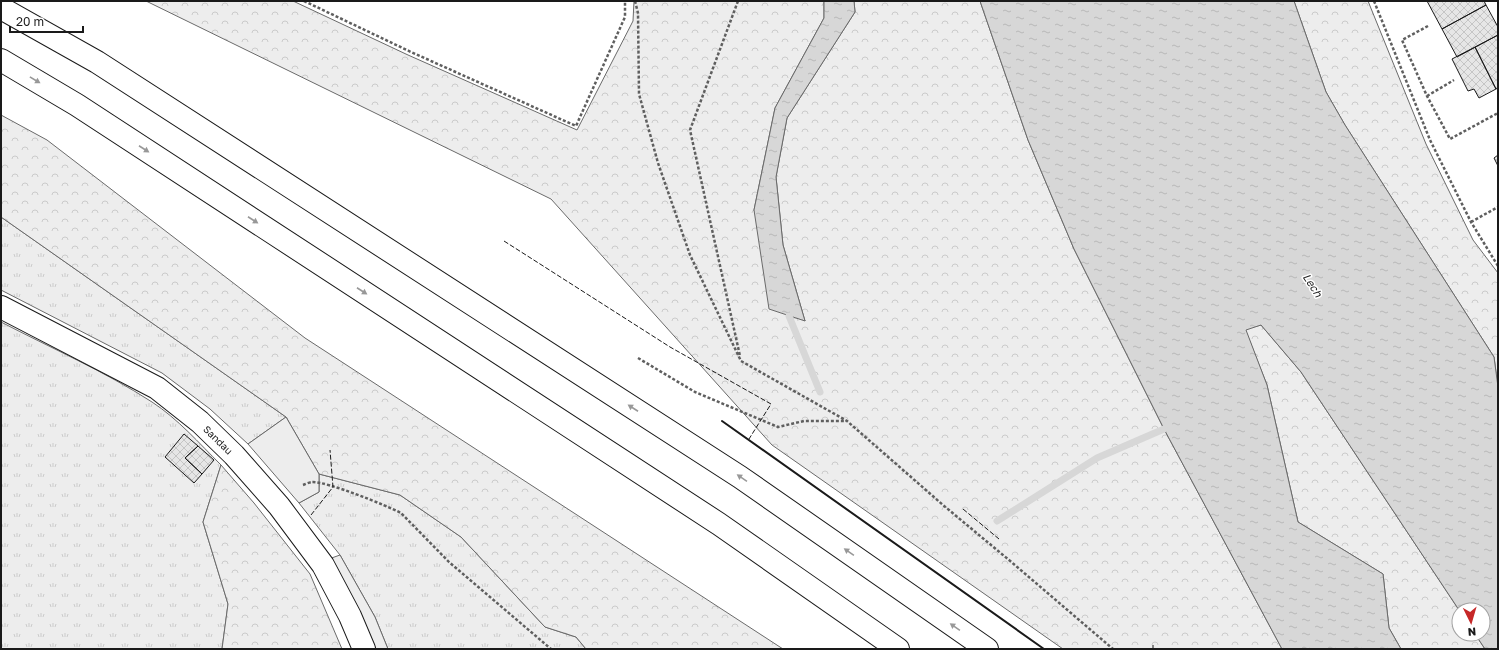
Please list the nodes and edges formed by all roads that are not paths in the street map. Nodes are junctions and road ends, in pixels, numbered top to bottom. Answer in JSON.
{"nodes":[{"id":1,"x":1,"y":8,"type":"edge"},
{"id":2,"x":1,"y":60,"type":"edge"},
{"id":3,"x":1,"y":306,"type":"edge"},
{"id":4,"x":364,"y":649,"type":"edge"},
{"id":5,"x":898,"y":649,"type":"edge"},
{"id":6,"x":987,"y":649,"type":"edge"}],
"edges":[{"from":6,"to":1,"type":"main road","one_way":true},
{"from":2,"to":5,"type":"main road","one_way":true},
{"from":3,"to":4,"type":"main road","name":"Sandau"}]}
